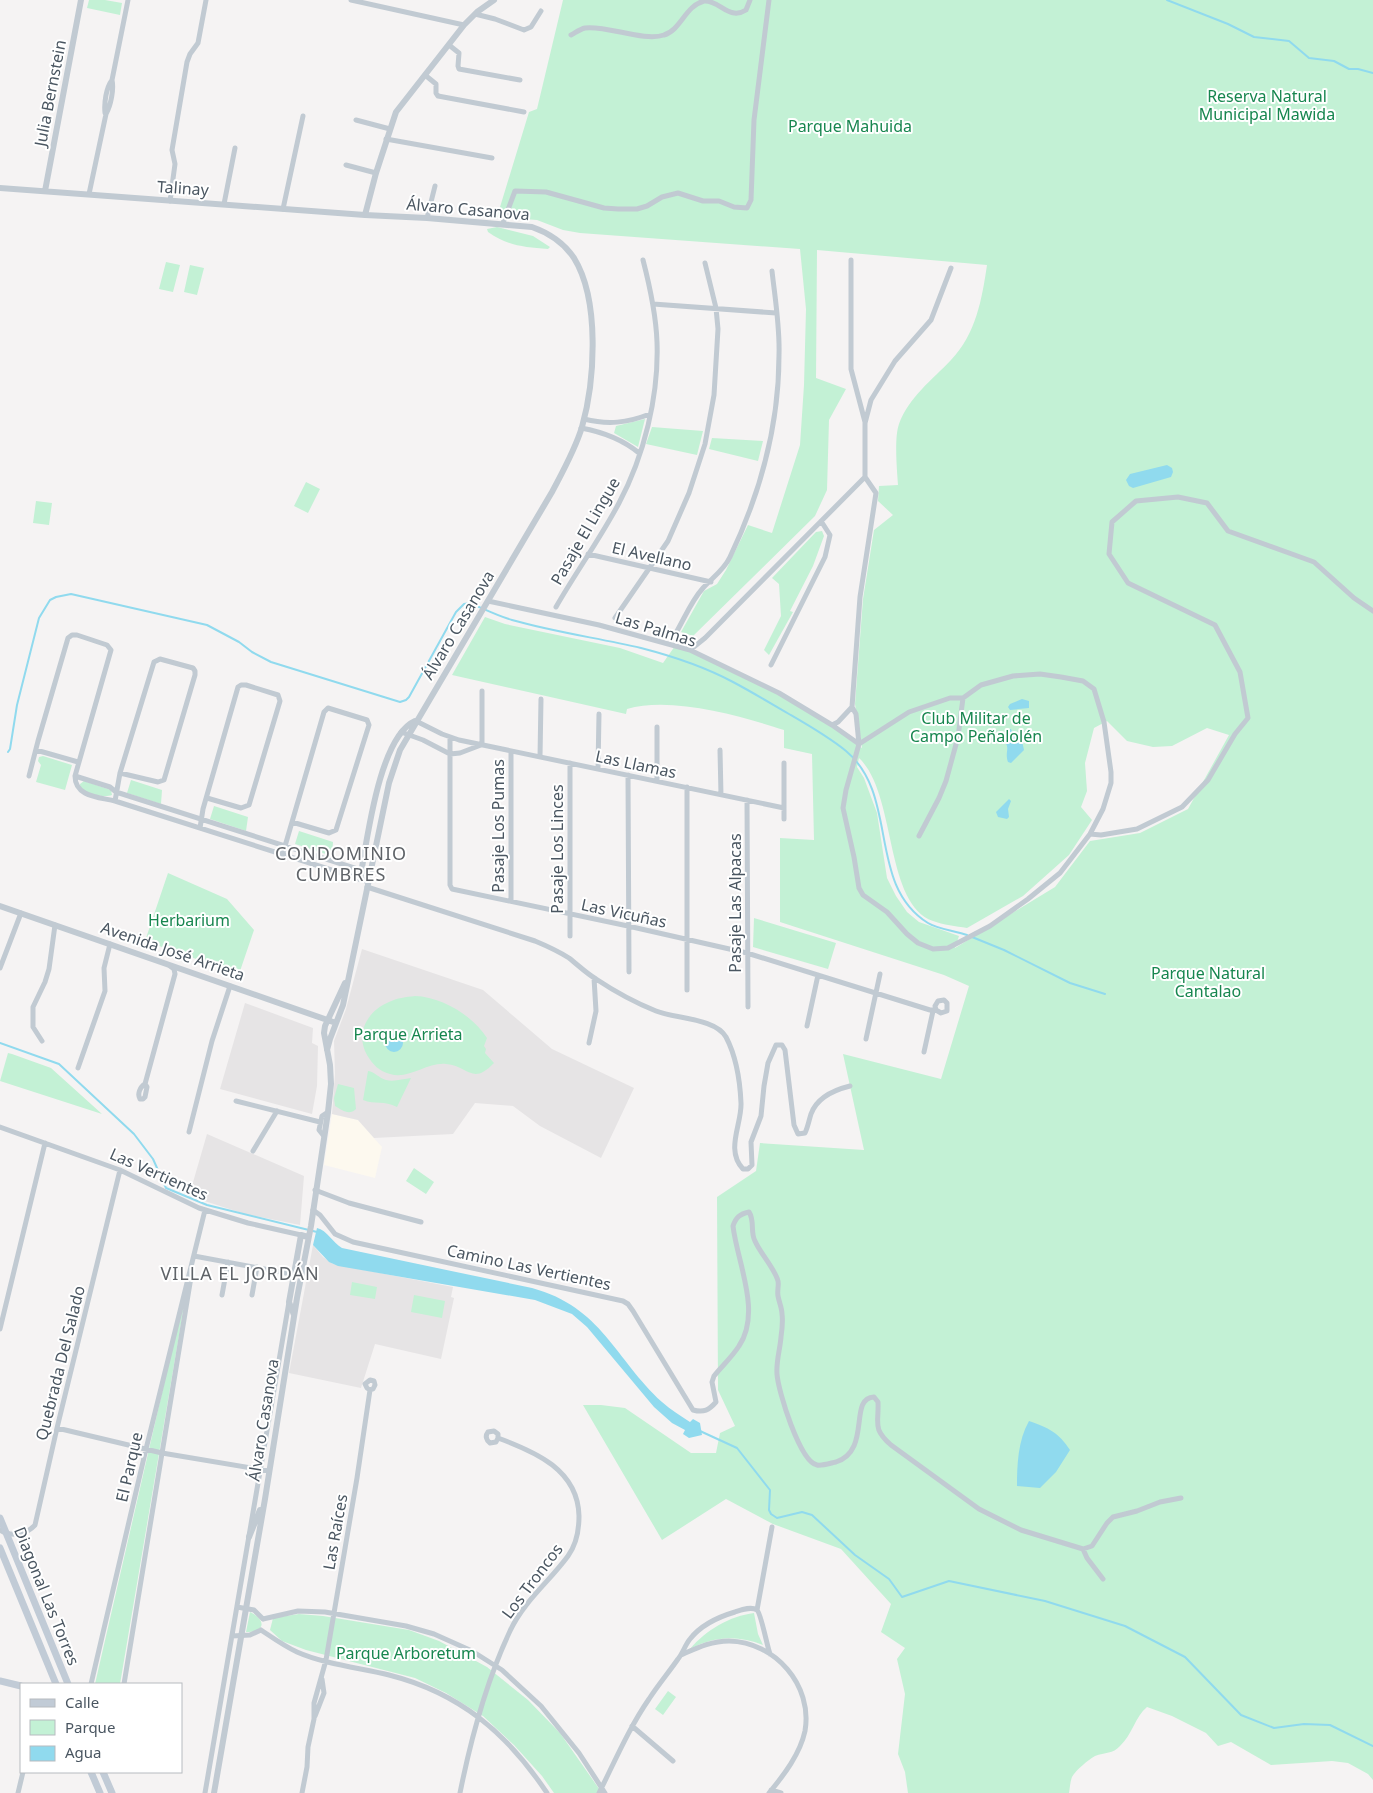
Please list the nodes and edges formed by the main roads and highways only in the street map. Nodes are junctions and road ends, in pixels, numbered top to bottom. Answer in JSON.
{"nodes":[{"id":1,"x":0,"y":1518,"type":"edge"},
{"id":2,"x":0,"y":1548,"type":"edge"},
{"id":3,"x":0,"y":1681,"type":"edge"},
{"id":4,"x":56,"y":1683,"type":"edge"},
{"id":5,"x":68,"y":1683,"type":"edge"},
{"id":6,"x":20,"y":1686,"type":"edge"},
{"id":7,"x":91,"y":1773,"type":"edge"},
{"id":8,"x":105,"y":1773,"type":"edge"},
{"id":9,"x":100,"y":1793,"type":"edge"},
{"id":10,"x":112,"y":1793,"type":"edge"}],
"edges":[{"from":1,"to":5,"type":"main road","name":"Diagonal Las Torres"},
{"from":2,"to":4,"type":"main road","name":"Diagonal Las Torres"},
{"from":3,"to":6,"type":"main road"},
{"from":7,"to":9,"type":"main road"},
{"from":8,"to":10,"type":"main road"}]}
